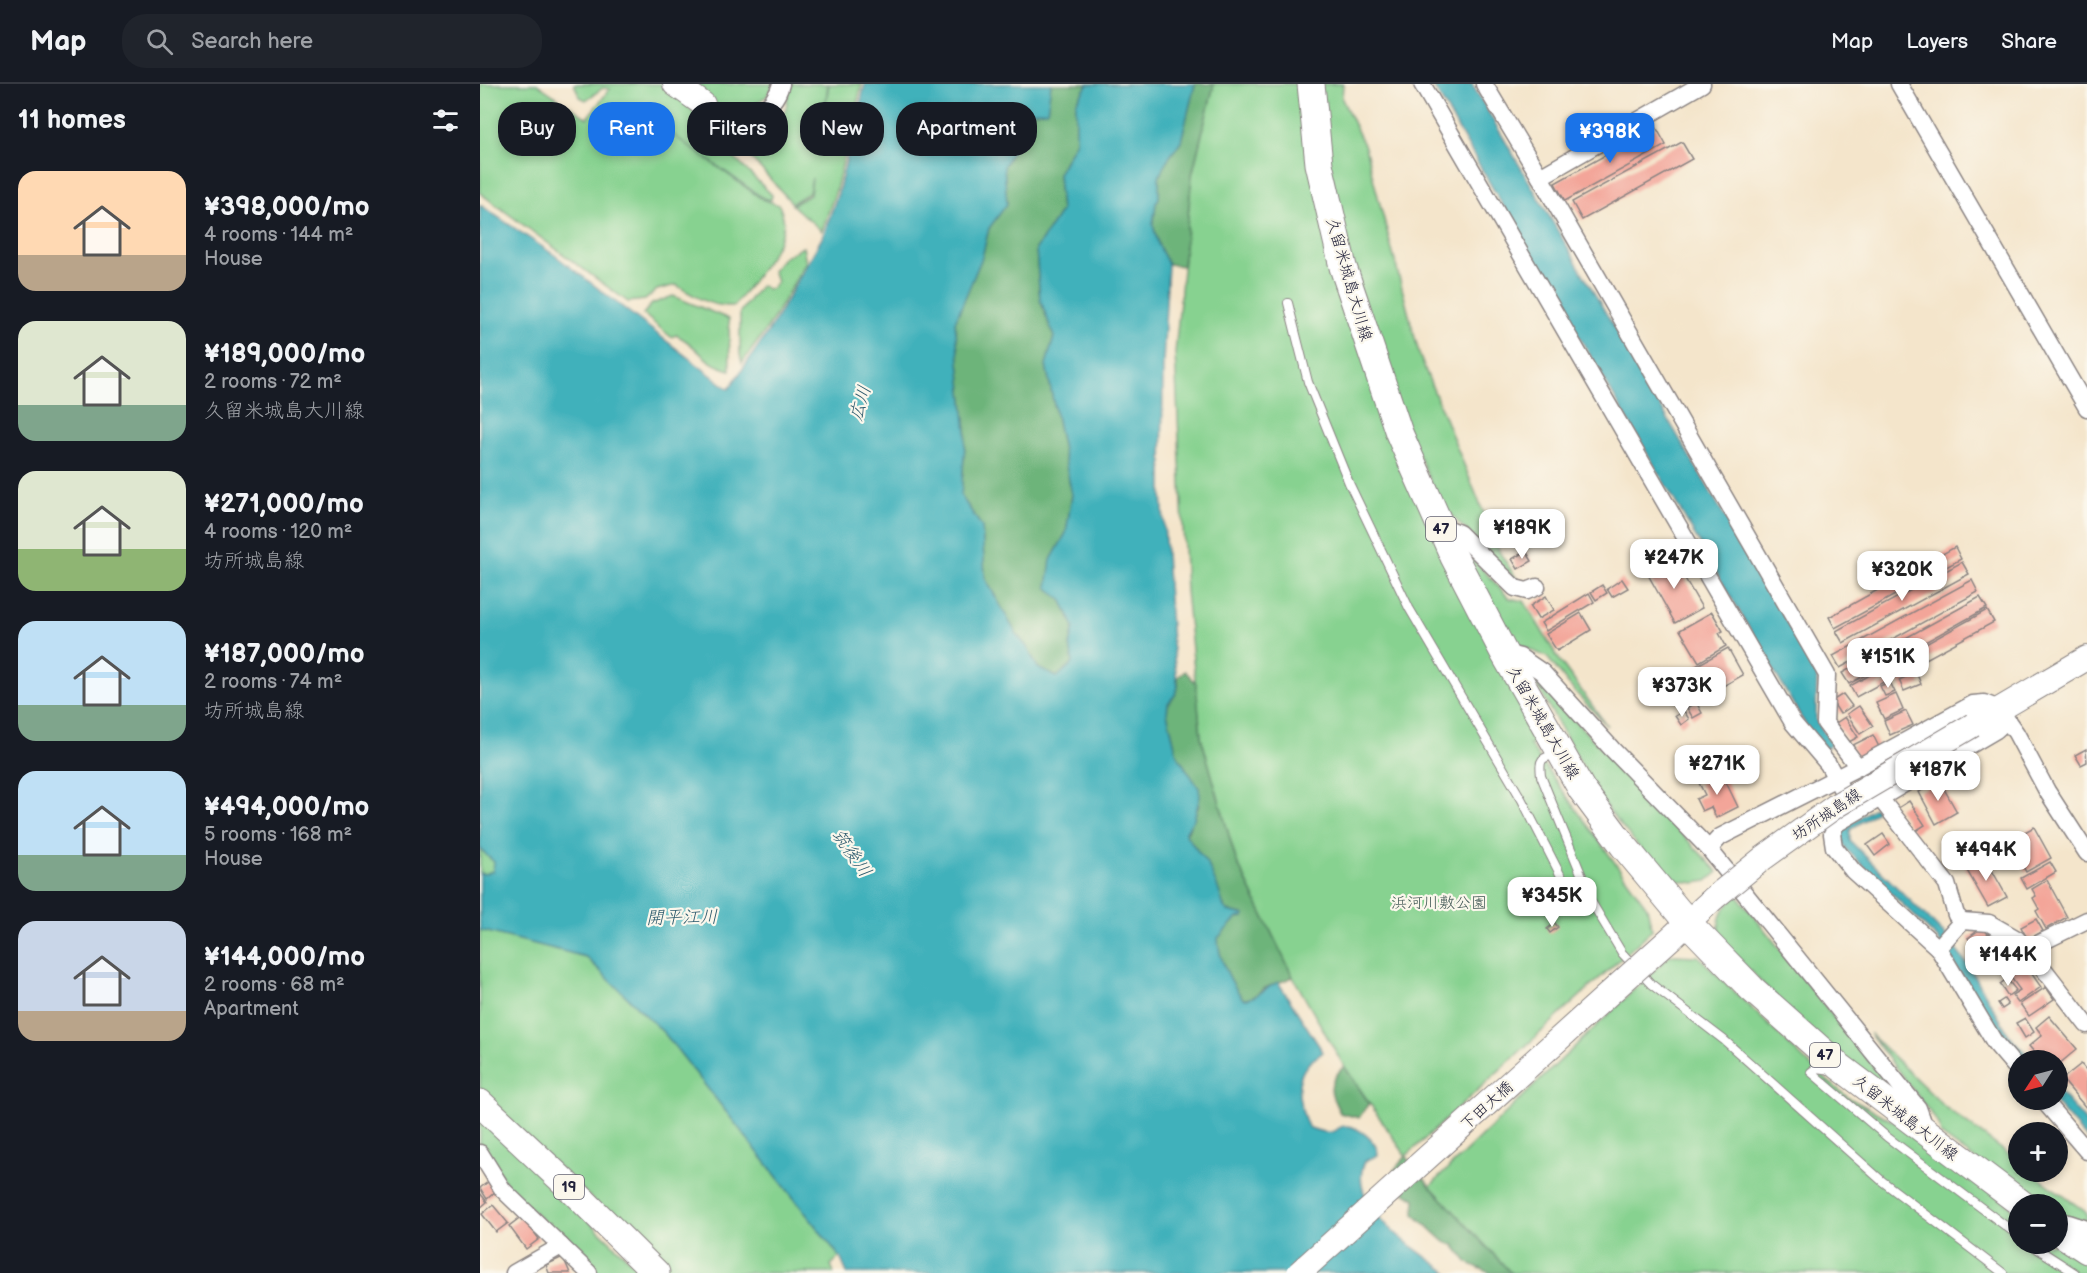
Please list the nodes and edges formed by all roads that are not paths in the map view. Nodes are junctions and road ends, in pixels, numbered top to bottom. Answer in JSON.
{"nodes":[{"id":1,"x":675,"y":84,"type":"edge"},
{"id":2,"x":781,"y":84,"type":"edge"},
{"id":3,"x":1311,"y":84,"type":"edge"},
{"id":4,"x":1422,"y":84,"type":"edge"},
{"id":5,"x":1484,"y":84,"type":"edge"},
{"id":6,"x":1702,"y":84,"type":"edge"},
{"id":7,"x":1899,"y":84,"type":"edge"},
{"id":8,"x":700,"y":102,"type":"edge"},
{"id":9,"x":772,"y":102,"type":"edge"},
{"id":10,"x":1540,"y":177,"type":"junction"},
{"id":11,"x":1288,"y":303,"type":"dead end"},
{"id":12,"x":2087,"y":408,"type":"edge"},
{"id":13,"x":1440,"y":525,"type":"junction"},
{"id":14,"x":1537,"y":587,"type":"dead end"},
{"id":15,"x":1504,"y":653,"type":"junction"},
{"id":16,"x":2087,"y":658,"type":"edge"},
{"id":17,"x":2003,"y":715,"type":"junction"},
{"id":18,"x":1561,"y":753,"type":"junction"},
{"id":19,"x":1858,"y":767,"type":"junction"},
{"id":20,"x":1837,"y":778,"type":"junction"},
{"id":21,"x":1879,"y":797,"type":"junction"},
{"id":22,"x":1854,"y":813,"type":"junction"},
{"id":23,"x":1709,"y":849,"type":"junction"},
{"id":24,"x":2087,"y":853,"type":"edge"},
{"id":25,"x":1583,"y":888,"type":"junction"},
{"id":26,"x":2087,"y":920,"type":"edge"},
{"id":27,"x":1962,"y":921,"type":"junction"},
{"id":28,"x":1680,"y":930,"type":"junction"},
{"id":29,"x":1938,"y":948,"type":"junction"},
{"id":30,"x":2032,"y":954,"type":"junction"},
{"id":31,"x":2087,"y":1025,"type":"edge"},
{"id":32,"x":2008,"y":1058,"type":"edge"},
{"id":33,"x":1839,"y":1066,"type":"junction"},
{"id":34,"x":480,"y":1103,"type":"edge"},
{"id":35,"x":2052,"y":1110,"type":"edge"},
{"id":36,"x":1922,"y":1131,"type":"junction"},
{"id":37,"x":2087,"y":1151,"type":"edge"},
{"id":38,"x":480,"y":1153,"type":"edge"},
{"id":39,"x":2008,"y":1194,"type":"edge"},
{"id":40,"x":2068,"y":1223,"type":"edge"},
{"id":41,"x":2008,"y":1228,"type":"edge"},
{"id":42,"x":2087,"y":1229,"type":"edge"},
{"id":43,"x":2068,"y":1238,"type":"edge"},
{"id":44,"x":561,"y":1246,"type":"junction"},
{"id":45,"x":2087,"y":1250,"type":"edge"},
{"id":46,"x":2046,"y":1254,"type":"edge"},
{"id":47,"x":541,"y":1266,"type":"edge"},
{"id":48,"x":514,"y":1273,"type":"edge"},
{"id":49,"x":589,"y":1273,"type":"edge"},
{"id":50,"x":656,"y":1273,"type":"edge"},
{"id":51,"x":1299,"y":1273,"type":"edge"},
{"id":52,"x":2003,"y":1273,"type":"edge"},
{"id":53,"x":2075,"y":1273,"type":"edge"}],
"edges":[{"from":1,"to":8,"type":"main road"},
{"from":2,"to":9,"type":"street"},
{"from":3,"to":13,"type":"main road","name":"久留米城島大川線","number":"47"},
{"from":4,"to":20,"type":"street"},
{"from":5,"to":10,"type":"street"},
{"from":6,"to":10,"type":"street"},
{"from":7,"to":12,"type":"street"},
{"from":10,"to":19,"type":"street"},
{"from":11,"to":25,"type":"lane"},
{"from":13,"to":14,"type":"street"},
{"from":13,"to":15,"type":"main road","name":"久留米城島大川線","number":"47"},
{"from":15,"to":18,"type":"main road","name":"久留米城島大川線","number":"47"},
{"from":15,"to":23,"type":"street"},
{"from":16,"to":17,"type":"main road","name":"坊所城島線"},
{"from":17,"to":19,"type":"street"},
{"from":17,"to":21,"type":"street"},
{"from":17,"to":24,"type":"street"},
{"from":17,"to":28,"type":"main road","name":"坊所城島線","bridge":true},
{"from":18,"to":25,"type":"lane"},
{"from":18,"to":28,"type":"main road","name":"久留米城島大川線","number":"47"},
{"from":19,"to":20,"type":"street"},
{"from":20,"to":22,"type":"street"},
{"from":20,"to":23,"type":"street"},
{"from":21,"to":22,"type":"street"},
{"from":21,"to":27,"type":"street"},
{"from":22,"to":29,"type":"street"},
{"from":23,"to":36,"type":"street"},
{"from":25,"to":52,"type":"lane"},
{"from":26,"to":30,"type":"street"},
{"from":27,"to":29,"type":"street"},
{"from":27,"to":30,"type":"street"},
{"from":28,"to":33,"type":"main road","name":"久留米城島大川線","number":"47"},
{"from":28,"to":51,"type":"main road","name":"下田大橋","bridge":true},
{"from":29,"to":32,"type":"street"},
{"from":30,"to":31,"type":"street"},
{"from":33,"to":36,"type":"main road","name":"久留米城島大川線","number":"47"},
{"from":33,"to":41,"type":"lane"},
{"from":34,"to":50,"type":"main road","number":"19"},
{"from":35,"to":37,"type":"street"},
{"from":36,"to":39,"type":"main road","name":"久留米城島大川線","number":"47"},
{"from":38,"to":44,"type":"street"},
{"from":40,"to":42,"type":"street"},
{"from":43,"to":45,"type":"main road"},
{"from":44,"to":47,"type":"street"},
{"from":44,"to":49,"type":"street"},
{"from":46,"to":53,"type":"lane"},
{"from":47,"to":48,"type":"street"}]}
